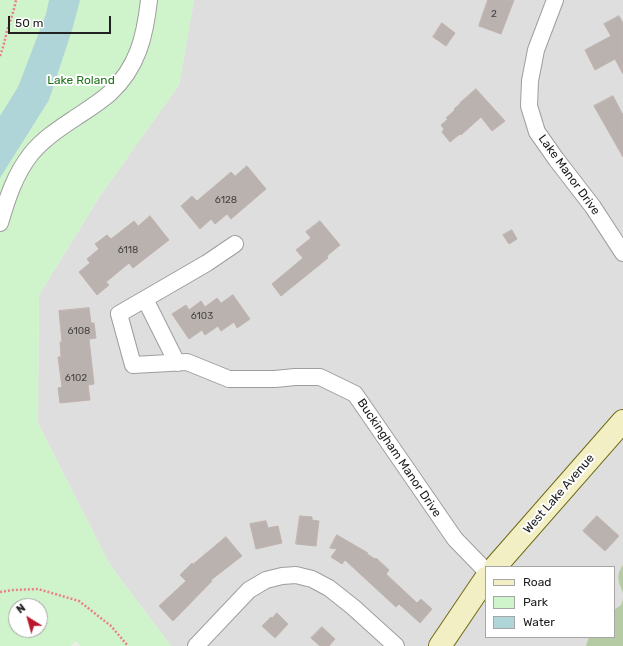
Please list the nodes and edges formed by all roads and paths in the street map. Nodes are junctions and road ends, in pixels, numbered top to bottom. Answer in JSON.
{"nodes":[{"id":1,"x":16,"y":0,"type":"edge"},
{"id":2,"x":150,"y":0,"type":"edge"},
{"id":3,"x":555,"y":0,"type":"edge"},
{"id":4,"x":0,"y":56,"type":"edge"},
{"id":5,"x":0,"y":223,"type":"edge"},
{"id":6,"x":235,"y":244,"type":"dead end"},
{"id":7,"x":623,"y":253,"type":"edge"},
{"id":8,"x":145,"y":299,"type":"junction"},
{"id":9,"x":177,"y":363,"type":"junction"},
{"id":10,"x":623,"y":421,"type":"edge"},
{"id":11,"x":496,"y":566,"type":"edge"},
{"id":12,"x":485,"y":570,"type":"edge"},
{"id":13,"x":485,"y":579,"type":"edge"},
{"id":14,"x":0,"y":592,"type":"edge"},
{"id":15,"x":128,"y":646,"type":"edge"},
{"id":16,"x":196,"y":646,"type":"edge"},
{"id":17,"x":396,"y":646,"type":"edge"},
{"id":18,"x":440,"y":646,"type":"edge"}],
"edges":[{"from":1,"to":4,"type":"path"},
{"from":2,"to":5,"type":"street"},
{"from":3,"to":7,"type":"street","name":"Lake Manor Drive"},
{"from":6,"to":8,"type":"street","name":"Buckingham Manor Drive"},
{"from":8,"to":9,"type":"street"},
{"from":8,"to":9,"type":"street","name":"Buckingham Manor Drive"},
{"from":9,"to":12,"type":"street","name":"Buckingham Manor Drive"},
{"from":10,"to":11,"type":"street","name":"West Lake Avenue"},
{"from":13,"to":18,"type":"street"},
{"from":14,"to":15,"type":"path"},
{"from":16,"to":17,"type":"street"}]}
